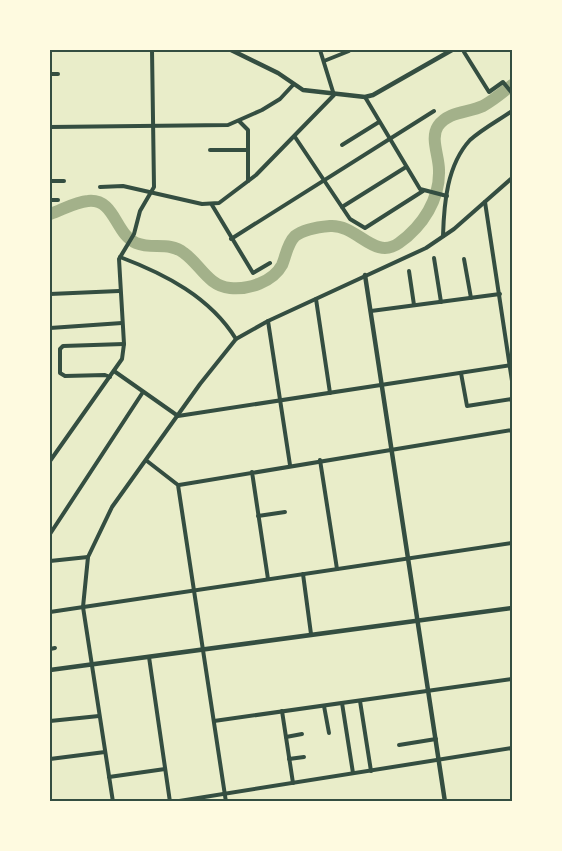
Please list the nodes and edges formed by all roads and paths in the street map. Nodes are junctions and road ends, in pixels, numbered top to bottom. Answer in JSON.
{"nodes":[{"id":1,"x":152,"y":50,"type":"edge"},
{"id":2,"x":231,"y":50,"type":"edge"},
{"id":3,"x":320,"y":50,"type":"edge"},
{"id":4,"x":452,"y":50,"type":"edge"},
{"id":5,"x":349,"y":51,"type":"dead end"},
{"id":6,"x":464,"y":52,"type":"dead end"},
{"id":7,"x":324,"y":61,"type":"junction"},
{"id":8,"x":50,"y":74,"type":"edge"},
{"id":9,"x":58,"y":74,"type":"dead end"},
{"id":10,"x":293,"y":84,"type":"junction"},
{"id":11,"x":512,"y":93,"type":"edge"},
{"id":12,"x":334,"y":95,"type":"junction"},
{"id":13,"x":365,"y":97,"type":"junction"},
{"id":14,"x":434,"y":111,"type":"dead end"},
{"id":15,"x":513,"y":111,"type":"edge"},
{"id":16,"x":239,"y":121,"type":"junction"},
{"id":17,"x":379,"y":122,"type":"junction"},
{"id":18,"x":50,"y":127,"type":"edge"},
{"id":19,"x":153,"y":127,"type":"junction"},
{"id":20,"x":295,"y":137,"type":"junction"},
{"id":21,"x":389,"y":140,"type":"junction"},
{"id":22,"x":342,"y":145,"type":"dead end"},
{"id":23,"x":210,"y":150,"type":"dead end"},
{"id":24,"x":248,"y":150,"type":"junction"},
{"id":25,"x":406,"y":167,"type":"junction"},
{"id":26,"x":513,"y":178,"type":"edge"},
{"id":27,"x":50,"y":181,"type":"edge"},
{"id":28,"x":64,"y":181,"type":"dead end"},
{"id":29,"x":248,"y":181,"type":"junction"},
{"id":30,"x":325,"y":181,"type":"junction"},
{"id":31,"x":100,"y":188,"type":"dead end"},
{"id":32,"x":425,"y":192,"type":"junction"},
{"id":33,"x":152,"y":194,"type":"junction"},
{"id":34,"x":447,"y":196,"type":"junction"},
{"id":35,"x":50,"y":200,"type":"edge"},
{"id":36,"x":58,"y":200,"type":"dead end"},
{"id":37,"x":485,"y":201,"type":"junction"},
{"id":38,"x":212,"y":205,"type":"junction"},
{"id":39,"x":342,"y":207,"type":"junction"},
{"id":40,"x":443,"y":237,"type":"junction"},
{"id":41,"x":231,"y":239,"type":"junction"},
{"id":42,"x":120,"y":257,"type":"junction"},
{"id":43,"x":434,"y":258,"type":"dead end"},
{"id":44,"x":464,"y":259,"type":"dead end"},
{"id":45,"x":270,"y":263,"type":"dead end"},
{"id":46,"x":409,"y":271,"type":"dead end"},
{"id":47,"x":365,"y":275,"type":"junction"},
{"id":48,"x":119,"y":291,"type":"junction"},
{"id":49,"x":50,"y":294,"type":"edge"},
{"id":50,"x":500,"y":294,"type":"junction"},
{"id":51,"x":471,"y":298,"type":"junction"},
{"id":52,"x":316,"y":299,"type":"junction"},
{"id":53,"x":441,"y":302,"type":"junction"},
{"id":54,"x":414,"y":305,"type":"junction"},
{"id":55,"x":371,"y":311,"type":"junction"},
{"id":56,"x":268,"y":321,"type":"junction"},
{"id":57,"x":122,"y":323,"type":"junction"},
{"id":58,"x":50,"y":328,"type":"edge"},
{"id":59,"x":236,"y":339,"type":"junction"},
{"id":60,"x":124,"y":344,"type":"junction"},
{"id":61,"x":511,"y":365,"type":"edge"},
{"id":62,"x":114,"y":371,"type":"junction"},
{"id":63,"x":461,"y":373,"type":"junction"},
{"id":64,"x":110,"y":378,"type":"junction"},
{"id":65,"x":513,"y":381,"type":"edge"},
{"id":66,"x":382,"y":385,"type":"junction"},
{"id":67,"x":143,"y":392,"type":"junction"},
{"id":68,"x":330,"y":393,"type":"junction"},
{"id":69,"x":513,"y":399,"type":"edge"},
{"id":70,"x":280,"y":401,"type":"junction"},
{"id":71,"x":178,"y":416,"type":"junction"},
{"id":72,"x":513,"y":430,"type":"edge"},
{"id":73,"x":392,"y":449,"type":"junction"},
{"id":74,"x":320,"y":460,"type":"junction"},
{"id":75,"x":50,"y":461,"type":"edge"},
{"id":76,"x":147,"y":461,"type":"junction"},
{"id":77,"x":290,"y":465,"type":"junction"},
{"id":78,"x":252,"y":472,"type":"junction"},
{"id":79,"x":178,"y":485,"type":"junction"},
{"id":80,"x":285,"y":512,"type":"dead end"},
{"id":81,"x":258,"y":516,"type":"junction"},
{"id":82,"x":50,"y":534,"type":"edge"},
{"id":83,"x":512,"y":544,"type":"edge"},
{"id":84,"x":88,"y":557,"type":"junction"},
{"id":85,"x":409,"y":559,"type":"junction"},
{"id":86,"x":50,"y":561,"type":"edge"},
{"id":87,"x":337,"y":569,"type":"junction"},
{"id":88,"x":303,"y":574,"type":"junction"},
{"id":89,"x":268,"y":579,"type":"junction"},
{"id":90,"x":195,"y":590,"type":"junction"},
{"id":91,"x":83,"y":607,"type":"junction"},
{"id":92,"x":513,"y":608,"type":"edge"},
{"id":93,"x":50,"y":612,"type":"edge"},
{"id":94,"x":419,"y":620,"type":"junction"},
{"id":95,"x":311,"y":634,"type":"junction"},
{"id":96,"x":203,"y":649,"type":"junction"},
{"id":97,"x":149,"y":657,"type":"junction"},
{"id":98,"x":93,"y":664,"type":"junction"},
{"id":99,"x":50,"y":670,"type":"edge"},
{"id":100,"x":513,"y":679,"type":"edge"},
{"id":101,"x":428,"y":692,"type":"junction"},
{"id":102,"x":360,"y":701,"type":"junction"},
{"id":103,"x":342,"y":703,"type":"junction"},
{"id":104,"x":324,"y":706,"type":"junction"},
{"id":105,"x":282,"y":711,"type":"junction"},
{"id":106,"x":99,"y":716,"type":"junction"},
{"id":107,"x":214,"y":720,"type":"junction"},
{"id":108,"x":50,"y":721,"type":"edge"},
{"id":109,"x":329,"y":733,"type":"dead end"},
{"id":110,"x":302,"y":734,"type":"dead end"},
{"id":111,"x":286,"y":736,"type":"junction"},
{"id":112,"x":436,"y":739,"type":"junction"},
{"id":113,"x":399,"y":745,"type":"dead end"},
{"id":114,"x":513,"y":748,"type":"edge"},
{"id":115,"x":105,"y":752,"type":"junction"},
{"id":116,"x":304,"y":757,"type":"dead end"},
{"id":117,"x":50,"y":759,"type":"edge"},
{"id":118,"x":289,"y":759,"type":"junction"},
{"id":119,"x":440,"y":760,"type":"junction"},
{"id":120,"x":165,"y":769,"type":"junction"},
{"id":121,"x":371,"y":771,"type":"junction"},
{"id":122,"x":352,"y":773,"type":"junction"},
{"id":123,"x":109,"y":777,"type":"junction"},
{"id":124,"x":293,"y":783,"type":"junction"},
{"id":125,"x":224,"y":793,"type":"junction"},
{"id":126,"x":113,"y":801,"type":"edge"},
{"id":127,"x":172,"y":801,"type":"edge"},
{"id":128,"x":226,"y":801,"type":"edge"},
{"id":129,"x":446,"y":801,"type":"edge"}],
"edges":[{"from":1,"to":19,"type":"street"},
{"from":2,"to":10,"type":"street"},
{"from":3,"to":7,"type":"street"},
{"from":4,"to":13,"type":"street"},
{"from":5,"to":7,"type":"street"},
{"from":6,"to":11,"type":"street"},
{"from":7,"to":12,"type":"street"},
{"from":8,"to":9,"type":"street"},
{"from":10,"to":12,"type":"street"},
{"from":10,"to":16,"type":"street"},
{"from":12,"to":13,"type":"street"},
{"from":12,"to":20,"type":"street"},
{"from":13,"to":17,"type":"street"},
{"from":14,"to":21,"type":"street"},
{"from":15,"to":34,"type":"street"},
{"from":16,"to":19,"type":"street"},
{"from":16,"to":24,"type":"street"},
{"from":17,"to":21,"type":"street"},
{"from":17,"to":22,"type":"street"},
{"from":18,"to":19,"type":"street"},
{"from":19,"to":33,"type":"street"},
{"from":20,"to":29,"type":"street"},
{"from":20,"to":30,"type":"street"},
{"from":21,"to":25,"type":"street"},
{"from":21,"to":30,"type":"street"},
{"from":23,"to":24,"type":"street"},
{"from":24,"to":29,"type":"street"},
{"from":25,"to":32,"type":"street"},
{"from":25,"to":39,"type":"street"},
{"from":26,"to":37,"type":"street"},
{"from":27,"to":28,"type":"street"},
{"from":29,"to":38,"type":"street"},
{"from":30,"to":39,"type":"street"},
{"from":30,"to":41,"type":"street"},
{"from":31,"to":33,"type":"street"},
{"from":32,"to":34,"type":"street"},
{"from":32,"to":39,"type":"street"},
{"from":33,"to":38,"type":"street"},
{"from":33,"to":42,"type":"street"},
{"from":34,"to":40,"type":"street"},
{"from":35,"to":36,"type":"street"},
{"from":37,"to":40,"type":"street"},
{"from":37,"to":50,"type":"street"},
{"from":38,"to":41,"type":"street"},
{"from":40,"to":47,"type":"street"},
{"from":41,"to":45,"type":"street"},
{"from":42,"to":48,"type":"street"},
{"from":42,"to":59,"type":"street"},
{"from":43,"to":53,"type":"street"},
{"from":44,"to":51,"type":"street"},
{"from":46,"to":54,"type":"street"},
{"from":47,"to":52,"type":"street"},
{"from":47,"to":55,"type":"street"},
{"from":48,"to":49,"type":"street"},
{"from":48,"to":57,"type":"street"},
{"from":50,"to":51,"type":"street"},
{"from":50,"to":61,"type":"street"},
{"from":51,"to":53,"type":"street"},
{"from":52,"to":56,"type":"street"},
{"from":52,"to":68,"type":"street"},
{"from":53,"to":54,"type":"street"},
{"from":54,"to":55,"type":"street"},
{"from":55,"to":66,"type":"street"},
{"from":56,"to":59,"type":"street"},
{"from":56,"to":70,"type":"street"},
{"from":57,"to":58,"type":"street"},
{"from":57,"to":60,"type":"street"},
{"from":59,"to":71,"type":"street"},
{"from":60,"to":62,"type":"street"},
{"from":60,"to":64,"type":"street"},
{"from":61,"to":63,"type":"street"},
{"from":61,"to":65,"type":"street"},
{"from":62,"to":64,"type":"street"},
{"from":62,"to":67,"type":"street"},
{"from":63,"to":66,"type":"street"},
{"from":63,"to":69,"type":"street"},
{"from":64,"to":75,"type":"street"},
{"from":66,"to":68,"type":"street"},
{"from":66,"to":73,"type":"street"},
{"from":67,"to":71,"type":"street"},
{"from":67,"to":82,"type":"street"},
{"from":68,"to":70,"type":"street"},
{"from":70,"to":71,"type":"street"},
{"from":70,"to":77,"type":"street"},
{"from":71,"to":76,"type":"street"},
{"from":72,"to":73,"type":"street"},
{"from":73,"to":74,"type":"street"},
{"from":73,"to":85,"type":"street"},
{"from":74,"to":77,"type":"street"},
{"from":74,"to":87,"type":"street"},
{"from":76,"to":79,"type":"street"},
{"from":76,"to":84,"type":"street"},
{"from":77,"to":78,"type":"street"},
{"from":78,"to":79,"type":"street"},
{"from":78,"to":81,"type":"street"},
{"from":79,"to":90,"type":"street"},
{"from":80,"to":81,"type":"street"},
{"from":81,"to":89,"type":"street"},
{"from":83,"to":85,"type":"street"},
{"from":84,"to":86,"type":"street"},
{"from":84,"to":91,"type":"street"},
{"from":85,"to":87,"type":"street"},
{"from":85,"to":94,"type":"street"},
{"from":87,"to":88,"type":"street"},
{"from":88,"to":89,"type":"street"},
{"from":88,"to":95,"type":"street"},
{"from":89,"to":90,"type":"street"},
{"from":90,"to":91,"type":"street"},
{"from":90,"to":96,"type":"street"},
{"from":91,"to":93,"type":"street"},
{"from":91,"to":98,"type":"street"},
{"from":92,"to":94,"type":"street"},
{"from":94,"to":95,"type":"street"},
{"from":94,"to":101,"type":"street"},
{"from":95,"to":96,"type":"street"},
{"from":96,"to":97,"type":"street"},
{"from":96,"to":107,"type":"street"},
{"from":97,"to":98,"type":"street"},
{"from":97,"to":120,"type":"street"},
{"from":98,"to":99,"type":"street"},
{"from":98,"to":106,"type":"street"},
{"from":100,"to":101,"type":"street"},
{"from":101,"to":102,"type":"street"},
{"from":101,"to":112,"type":"street"},
{"from":102,"to":103,"type":"street"},
{"from":102,"to":121,"type":"street"},
{"from":103,"to":104,"type":"street"},
{"from":103,"to":122,"type":"street"},
{"from":104,"to":105,"type":"street"},
{"from":104,"to":109,"type":"street"},
{"from":105,"to":107,"type":"street"},
{"from":105,"to":111,"type":"street"},
{"from":106,"to":108,"type":"street"},
{"from":106,"to":115,"type":"street"},
{"from":107,"to":125,"type":"street"},
{"from":110,"to":111,"type":"street"},
{"from":111,"to":118,"type":"street"},
{"from":112,"to":113,"type":"street"},
{"from":112,"to":119,"type":"street"},
{"from":114,"to":119,"type":"street"},
{"from":115,"to":117,"type":"street"},
{"from":115,"to":123,"type":"street"},
{"from":116,"to":118,"type":"street"},
{"from":118,"to":124,"type":"street"},
{"from":119,"to":121,"type":"street"},
{"from":119,"to":129,"type":"street"},
{"from":120,"to":123,"type":"street"},
{"from":120,"to":127,"type":"street"},
{"from":121,"to":122,"type":"street"},
{"from":122,"to":124,"type":"street"},
{"from":123,"to":126,"type":"street"},
{"from":124,"to":125,"type":"street"},
{"from":125,"to":127,"type":"street"},
{"from":125,"to":128,"type":"street"}]}
